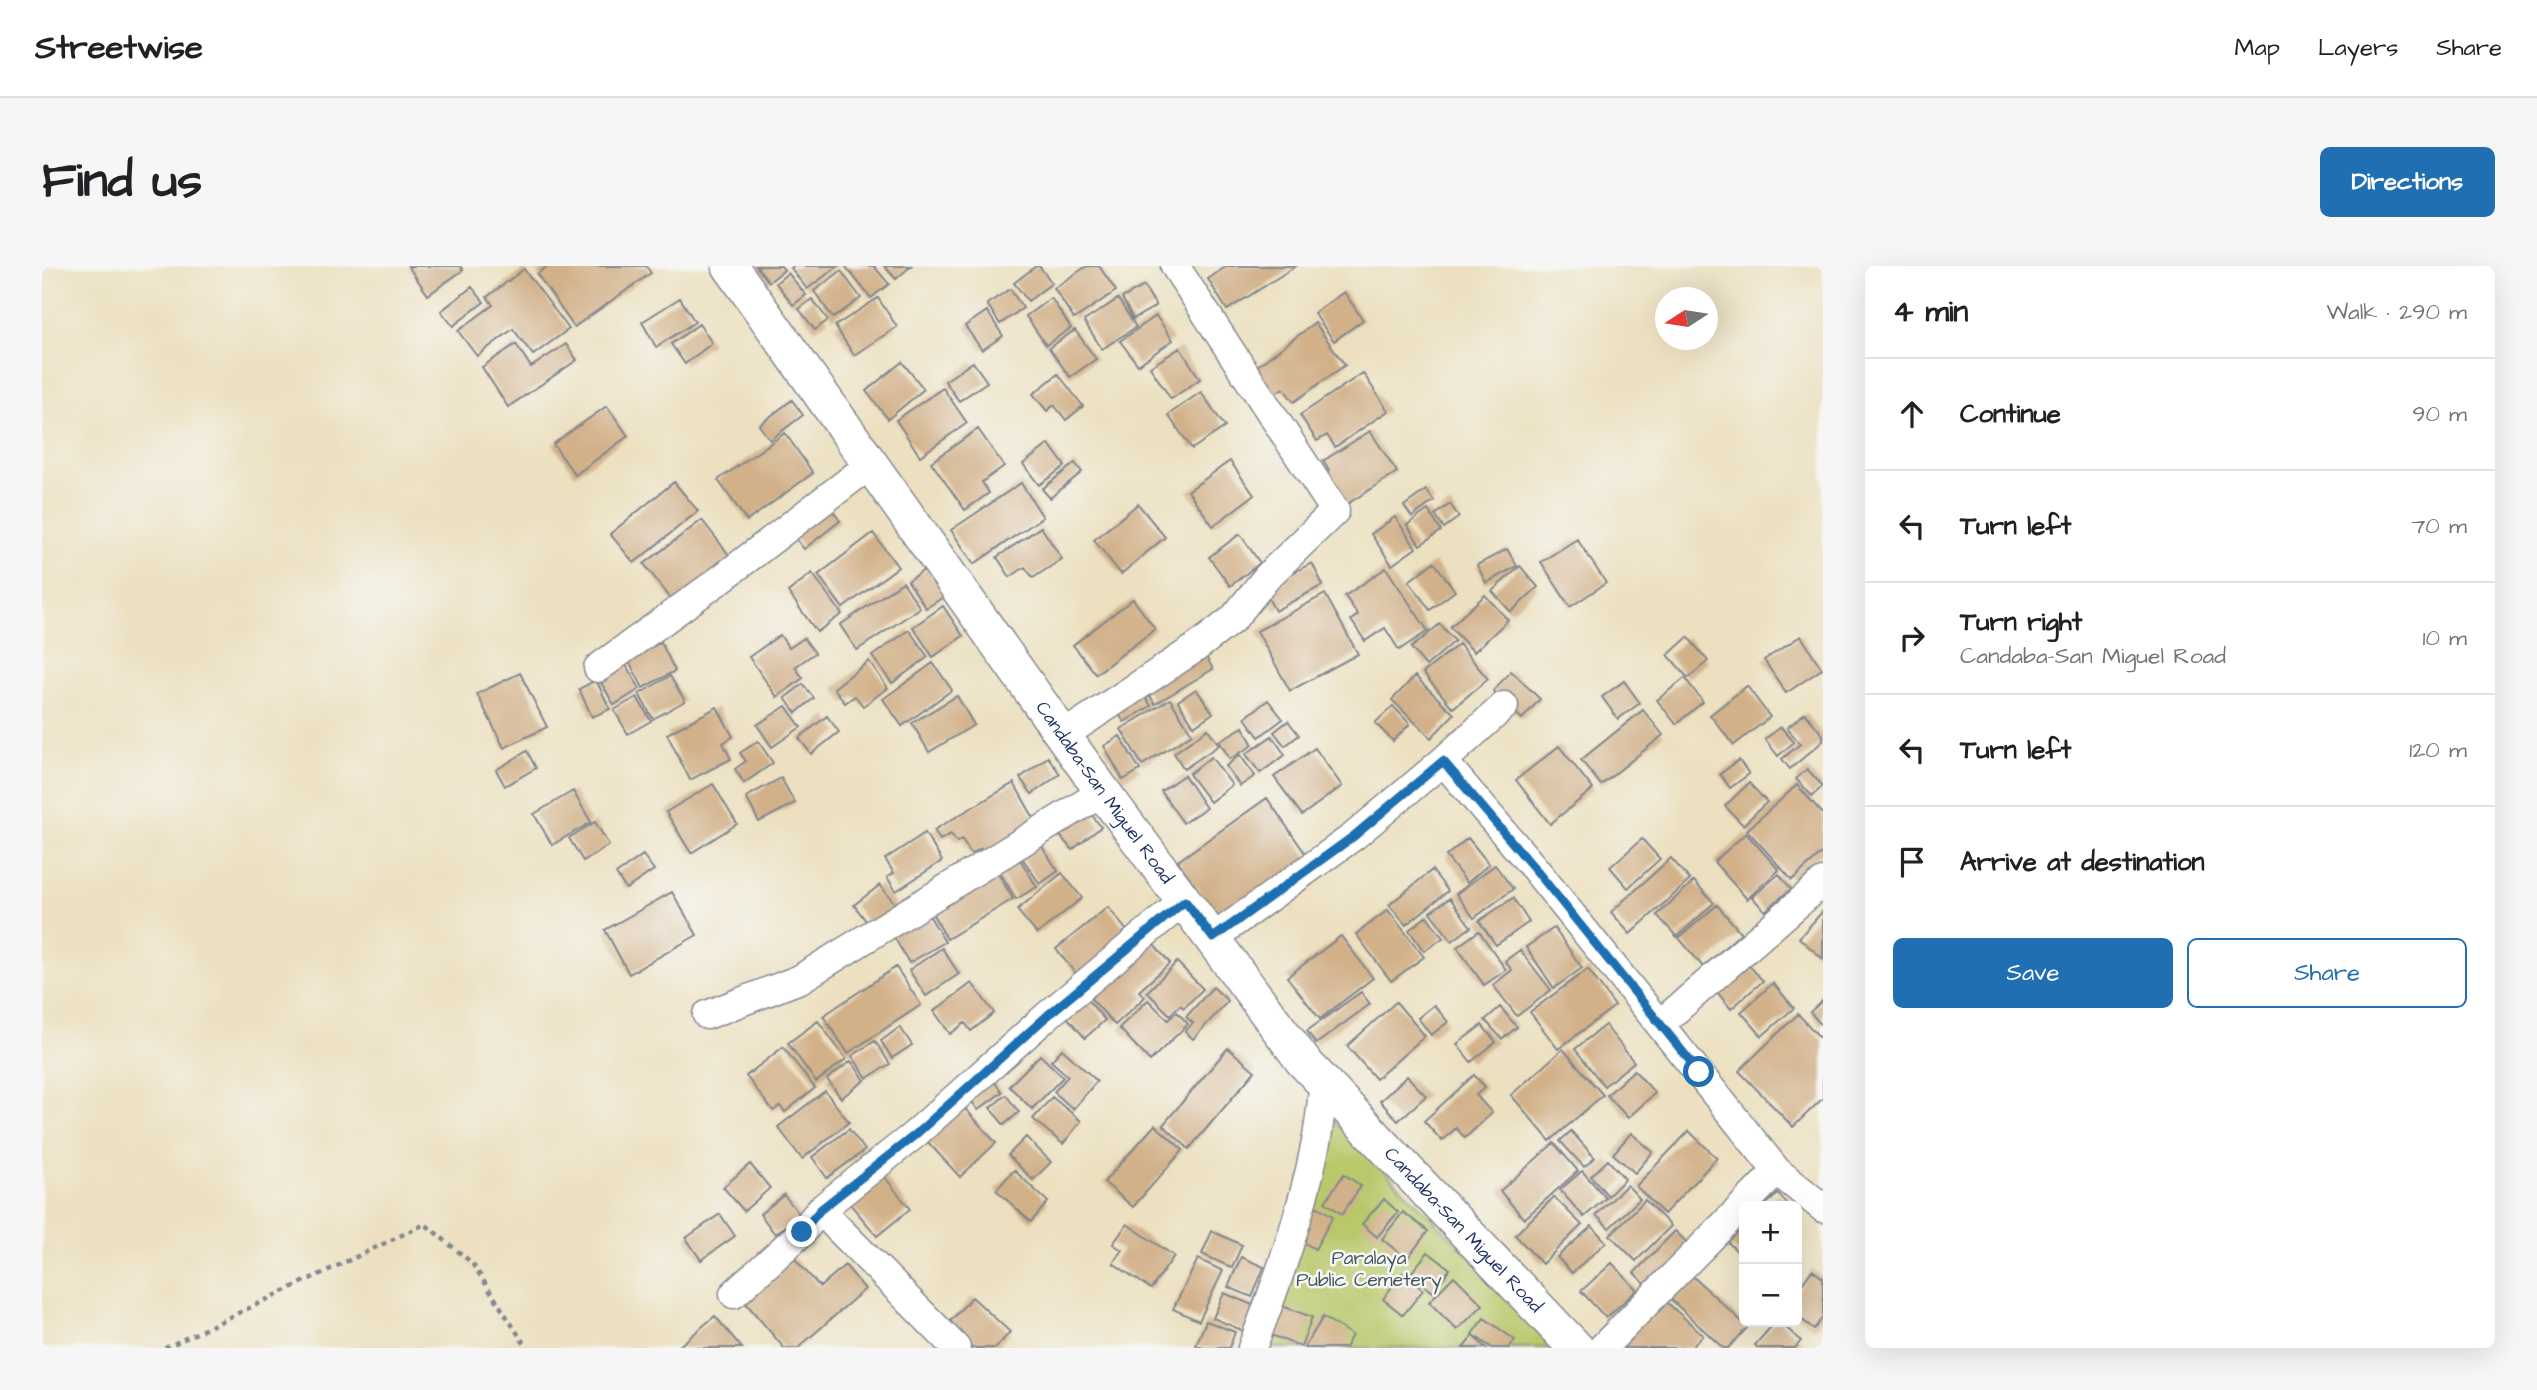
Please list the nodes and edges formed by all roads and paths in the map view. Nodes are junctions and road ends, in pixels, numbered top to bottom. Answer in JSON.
{"nodes":[{"id":1,"x":730,"y":266,"type":"edge"},
{"id":2,"x":1175,"y":266,"type":"edge"},
{"id":3,"x":872,"y":464,"type":"junction"},
{"id":4,"x":598,"y":668,"type":"dead end"},
{"id":5,"x":1504,"y":706,"type":"dead end"},
{"id":6,"x":1062,"y":736,"type":"junction"},
{"id":7,"x":1443,"y":761,"type":"junction"},
{"id":8,"x":1103,"y":792,"type":"junction"},
{"id":9,"x":1823,"y":882,"type":"edge"},
{"id":10,"x":1185,"y":901,"type":"junction"},
{"id":11,"x":1213,"y":938,"type":"junction"},
{"id":12,"x":707,"y":1015,"type":"dead end"},
{"id":13,"x":1660,"y":1024,"type":"junction"},
{"id":14,"x":1324,"y":1083,"type":"junction"},
{"id":15,"x":1777,"y":1171,"type":"junction"},
{"id":16,"x":1823,"y":1208,"type":"edge"},
{"id":17,"x":820,"y":1210,"type":"junction"},
{"id":18,"x":734,"y":1294,"type":"dead end"},
{"id":19,"x":165,"y":1348,"type":"edge"},
{"id":20,"x":527,"y":1348,"type":"edge"},
{"id":21,"x":957,"y":1348,"type":"edge"},
{"id":22,"x":1252,"y":1348,"type":"edge"},
{"id":23,"x":1576,"y":1348,"type":"edge"},
{"id":24,"x":1602,"y":1348,"type":"edge"}],
"edges":[{"from":1,"to":3,"type":"main road","name":"Candaba-San Miguel Road"},
{"from":2,"to":6,"type":"street"},
{"from":3,"to":4,"type":"street"},
{"from":3,"to":6,"type":"main road","name":"Candaba-San Miguel Road"},
{"from":5,"to":7,"type":"street"},
{"from":6,"to":8,"type":"main road","name":"Candaba-San Miguel Road"},
{"from":7,"to":11,"type":"street"},
{"from":7,"to":13,"type":"street"},
{"from":8,"to":10,"type":"main road","name":"Candaba-San Miguel Road"},
{"from":8,"to":12,"type":"street"},
{"from":9,"to":13,"type":"street"},
{"from":10,"to":11,"type":"main road","name":"Candaba-San Miguel Road"},
{"from":10,"to":17,"type":"street"},
{"from":11,"to":14,"type":"main road","name":"Candaba-San Miguel Road"},
{"from":13,"to":15,"type":"street"},
{"from":14,"to":22,"type":"street"},
{"from":14,"to":23,"type":"main road","name":"Candaba-San Miguel Road"},
{"from":15,"to":16,"type":"street"},
{"from":15,"to":24,"type":"street"},
{"from":17,"to":18,"type":"street"},
{"from":17,"to":21,"type":"street"},
{"from":19,"to":20,"type":"path"}]}
